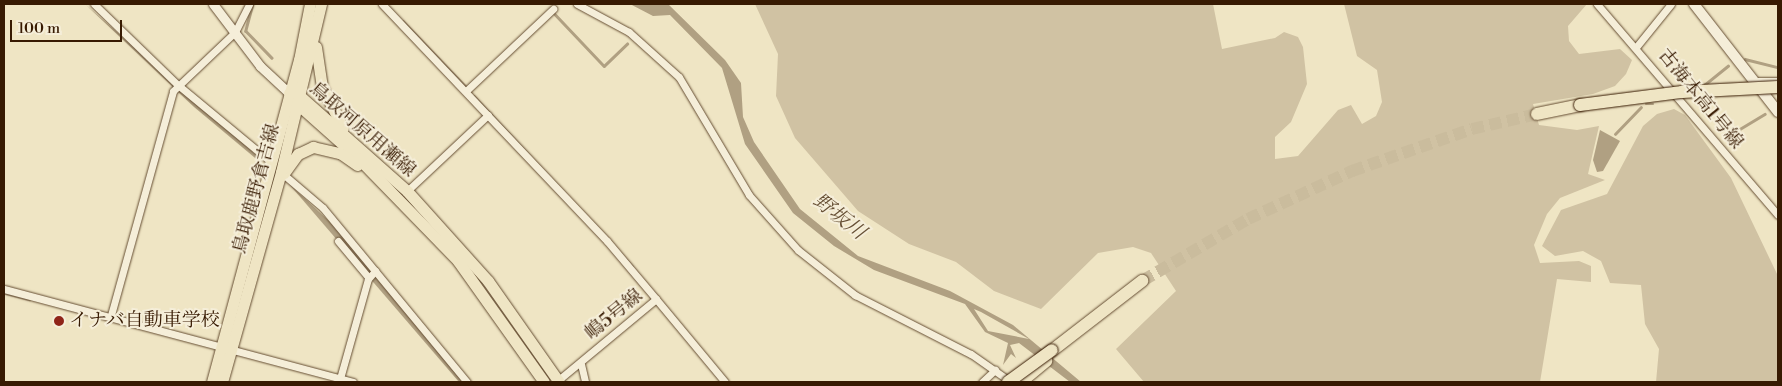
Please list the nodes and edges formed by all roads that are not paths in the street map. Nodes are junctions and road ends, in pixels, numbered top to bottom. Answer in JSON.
{"nodes":[{"id":1,"x":94,"y":4,"type":"edge"},
{"id":2,"x":213,"y":4,"type":"edge"},
{"id":3,"x":249,"y":4,"type":"edge"},
{"id":4,"x":310,"y":4,"type":"edge"},
{"id":5,"x":321,"y":4,"type":"edge"},
{"id":6,"x":382,"y":4,"type":"edge"},
{"id":7,"x":577,"y":4,"type":"edge"},
{"id":8,"x":1597,"y":4,"type":"edge"},
{"id":9,"x":1671,"y":4,"type":"edge"},
{"id":10,"x":1694,"y":4,"type":"edge"},
{"id":11,"x":553,"y":9,"type":"dead end"},
{"id":12,"x":235,"y":32,"type":"junction"},
{"id":13,"x":317,"y":33,"type":"junction"},
{"id":14,"x":1637,"y":46,"type":"junction"},
{"id":15,"x":1753,"y":81,"type":"junction"},
{"id":16,"x":1778,"y":81,"type":"edge"},
{"id":17,"x":178,"y":85,"type":"junction"},
{"id":18,"x":1778,"y":87,"type":"edge"},
{"id":19,"x":466,"y":91,"type":"junction"},
{"id":20,"x":1778,"y":93,"type":"edge"},
{"id":21,"x":295,"y":99,"type":"junction"},
{"id":22,"x":1580,"y":108,"type":"junction"},
{"id":23,"x":1778,"y":112,"type":"edge"},
{"id":24,"x":488,"y":115,"type":"junction"},
{"id":25,"x":1538,"y":116,"type":"tunnel mouth"},
{"id":26,"x":350,"y":140,"type":"junction"},
{"id":27,"x":271,"y":162,"type":"junction"},
{"id":28,"x":281,"y":178,"type":"junction"},
{"id":29,"x":381,"y":181,"type":"junction"},
{"id":30,"x":407,"y":191,"type":"junction"},
{"id":31,"x":1778,"y":215,"type":"edge"},
{"id":32,"x":338,"y":241,"type":"dead end"},
{"id":33,"x":375,"y":271,"type":"junction"},
{"id":34,"x":368,"y":277,"type":"junction"},
{"id":35,"x":1144,"y":284,"type":"tunnel mouth"},
{"id":36,"x":4,"y":289,"type":"edge"},
{"id":37,"x":656,"y":299,"type":"junction"},
{"id":38,"x":111,"y":315,"type":"junction"},
{"id":39,"x":228,"y":347,"type":"junction"},
{"id":40,"x":1054,"y":352,"type":"junction"},
{"id":41,"x":581,"y":364,"type":"junction"},
{"id":42,"x":995,"y":370,"type":"junction"},
{"id":43,"x":339,"y":380,"type":"edge"},
{"id":44,"x":212,"y":382,"type":"edge"},
{"id":45,"x":222,"y":382,"type":"edge"},
{"id":46,"x":353,"y":382,"type":"edge"},
{"id":47,"x":467,"y":382,"type":"edge"},
{"id":48,"x":544,"y":382,"type":"edge"},
{"id":49,"x":558,"y":382,"type":"edge"},
{"id":50,"x":584,"y":382,"type":"edge"},
{"id":51,"x":725,"y":382,"type":"edge"},
{"id":52,"x":982,"y":382,"type":"edge"},
{"id":53,"x":1011,"y":382,"type":"edge"},
{"id":54,"x":1021,"y":382,"type":"edge"},
{"id":55,"x":1026,"y":382,"type":"edge"}],
"edges":[{"from":1,"to":17,"type":"street"},
{"from":2,"to":12,"type":"street"},
{"from":3,"to":12,"type":"street"},
{"from":4,"to":21,"type":"main road","name":"鳥取鹿野倉吉線"},
{"from":5,"to":13,"type":"main road","name":"鳥取鹿野倉吉線"},
{"from":6,"to":19,"type":"street"},
{"from":7,"to":42,"type":"street"},
{"from":8,"to":14,"type":"street","name":"古海本高1号線"},
{"from":9,"to":14,"type":"street"},
{"from":10,"to":15,"type":"main road"},
{"from":11,"to":19,"type":"street"},
{"from":12,"to":17,"type":"street"},
{"from":12,"to":21,"type":"street"},
{"from":13,"to":21,"type":"main road","name":"鳥取鹿野倉吉線"},
{"from":13,"to":26,"type":"main road"},
{"from":14,"to":31,"type":"street","name":"古海本高1号線"},
{"from":15,"to":16,"type":"street"},
{"from":15,"to":23,"type":"main road"},
{"from":17,"to":27,"type":"street"},
{"from":17,"to":38,"type":"street"},
{"from":18,"to":22,"type":"highway","bridge":true},
{"from":19,"to":24,"type":"street"},
{"from":20,"to":22,"type":"highway"},
{"from":21,"to":26,"type":"main road","name":"鳥取河原用瀬線"},
{"from":21,"to":27,"type":"main road","name":"鳥取鹿野倉吉線"},
{"from":21,"to":28,"type":"main road","name":"鳥取鹿野倉吉線"},
{"from":21,"to":29,"type":"main road","name":"鳥取河原用瀬線"},
{"from":22,"to":25,"type":"highway"},
{"from":24,"to":30,"type":"street"},
{"from":24,"to":37,"type":"street"},
{"from":26,"to":30,"type":"main road","name":"鳥取河原用瀬線"},
{"from":27,"to":39,"type":"main road","name":"鳥取鹿野倉吉線"},
{"from":28,"to":29,"type":"main road"},
{"from":28,"to":33,"type":"street"},
{"from":28,"to":39,"type":"main road","name":"鳥取鹿野倉吉線"},
{"from":29,"to":48,"type":"main road","name":"鳥取河原用瀬線"},
{"from":30,"to":49,"type":"main road","name":"鳥取河原用瀬線"},
{"from":32,"to":34,"type":"street"},
{"from":33,"to":34,"type":"street"},
{"from":33,"to":47,"type":"street"},
{"from":34,"to":43,"type":"street"},
{"from":35,"to":40,"type":"highway"},
{"from":36,"to":38,"type":"street"},
{"from":37,"to":41,"type":"street","name":"嶋5号線"},
{"from":37,"to":51,"type":"street","name":"嶋5号線"},
{"from":38,"to":39,"type":"street"},
{"from":39,"to":43,"type":"street"},
{"from":39,"to":44,"type":"main road","name":"鳥取鹿野倉吉線"},
{"from":39,"to":45,"type":"main road","name":"鳥取鹿野倉吉線"},
{"from":40,"to":53,"type":"highway","bridge":true},
{"from":40,"to":54,"type":"highway"},
{"from":40,"to":55,"type":"highway"},
{"from":41,"to":49,"type":"street","name":"嶋5号線"},
{"from":41,"to":50,"type":"street"},
{"from":42,"to":52,"type":"street"},
{"from":42,"to":53,"type":"street"},
{"from":43,"to":46,"type":"street"}]}
